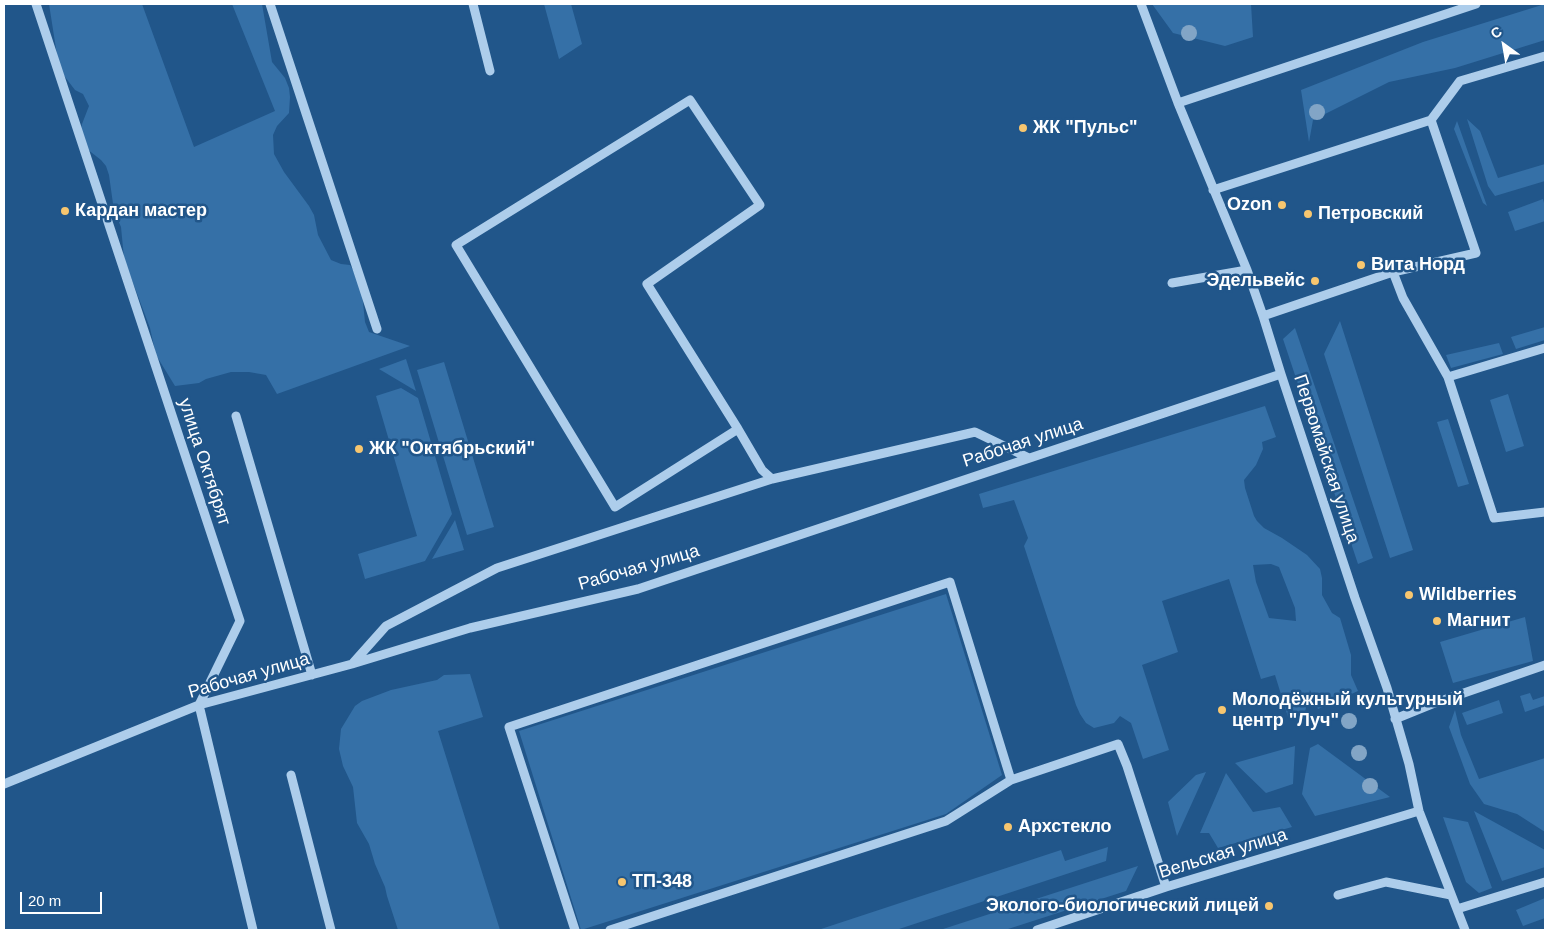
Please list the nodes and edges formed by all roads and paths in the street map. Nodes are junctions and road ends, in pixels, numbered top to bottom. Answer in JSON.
{"nodes":[{"id":1,"x":36,"y":4,"type":"edge"},
{"id":2,"x":270,"y":4,"type":"edge"},
{"id":3,"x":473,"y":4,"type":"edge"},
{"id":4,"x":1141,"y":4,"type":"edge"},
{"id":5,"x":1476,"y":4,"type":"edge"},
{"id":6,"x":1447,"y":8,"type":"edge"},
{"id":7,"x":1545,"y":56,"type":"edge"},
{"id":8,"x":490,"y":71,"type":"dead end"},
{"id":9,"x":1178,"y":103,"type":"junction"},
{"id":10,"x":1430,"y":120,"type":"junction"},
{"id":11,"x":1213,"y":190,"type":"junction"},
{"id":12,"x":1246,"y":270,"type":"junction"},
{"id":13,"x":1393,"y":272,"type":"junction"},
{"id":14,"x":1172,"y":283,"type":"dead end"},
{"id":15,"x":1263,"y":316,"type":"junction"},
{"id":16,"x":377,"y":329,"type":"dead end"},
{"id":17,"x":1545,"y":348,"type":"edge"},
{"id":18,"x":1281,"y":374,"type":"junction"},
{"id":19,"x":1448,"y":377,"type":"junction"},
{"id":20,"x":236,"y":416,"type":"dead end"},
{"id":21,"x":738,"y":430,"type":"junction"},
{"id":22,"x":1029,"y":458,"type":"junction"},
{"id":23,"x":772,"y":479,"type":"junction"},
{"id":24,"x":1545,"y":512,"type":"edge"},
{"id":25,"x":352,"y":664,"type":"junction"},
{"id":26,"x":1545,"y":665,"type":"edge"},
{"id":27,"x":312,"y":675,"type":"junction"},
{"id":28,"x":199,"y":705,"type":"junction"},
{"id":29,"x":1395,"y":719,"type":"junction"},
{"id":30,"x":291,"y":775,"type":"dead end"},
{"id":31,"x":1011,"y":780,"type":"junction"},
{"id":32,"x":4,"y":784,"type":"edge"},
{"id":33,"x":1419,"y":811,"type":"junction"},
{"id":34,"x":1545,"y":882,"type":"edge"},
{"id":35,"x":1166,"y":888,"type":"junction"},
{"id":36,"x":1338,"y":894,"type":"dead end"},
{"id":37,"x":1451,"y":895,"type":"junction"},
{"id":38,"x":1457,"y":909,"type":"junction"},
{"id":39,"x":253,"y":930,"type":"edge"},
{"id":40,"x":332,"y":930,"type":"edge"},
{"id":41,"x":576,"y":930,"type":"edge"},
{"id":42,"x":610,"y":930,"type":"edge"},
{"id":43,"x":1037,"y":930,"type":"edge"},
{"id":44,"x":1465,"y":930,"type":"edge"}],
"edges":[{"from":1,"to":28,"type":"street","name":"улица Октябрят"},
{"from":2,"to":16,"type":"street"},
{"from":3,"to":8,"type":"street"},
{"from":4,"to":9,"type":"street","name":"Первомайская улица"},
{"from":5,"to":6,"type":"street"},
{"from":6,"to":9,"type":"street"},
{"from":7,"to":10,"type":"street"},
{"from":9,"to":11,"type":"street","name":"Первомайская улица"},
{"from":10,"to":11,"type":"street"},
{"from":10,"to":13,"type":"street"},
{"from":11,"to":12,"type":"street","name":"Первомайская улица"},
{"from":12,"to":14,"type":"street"},
{"from":12,"to":15,"type":"street","name":"Первомайская улица"},
{"from":13,"to":15,"type":"street"},
{"from":13,"to":19,"type":"street"},
{"from":15,"to":18,"type":"street","name":"Первомайская улица"},
{"from":17,"to":19,"type":"street"},
{"from":18,"to":22,"type":"street","name":"Рабочая улица"},
{"from":18,"to":29,"type":"street","name":"Первомайская улица"},
{"from":19,"to":24,"type":"street"},
{"from":20,"to":27,"type":"street"},
{"from":21,"to":21,"type":"street"},
{"from":21,"to":23,"type":"street"},
{"from":22,"to":23,"type":"street"},
{"from":22,"to":25,"type":"street","name":"Рабочая улица"},
{"from":23,"to":25,"type":"street"},
{"from":25,"to":27,"type":"street","name":"Рабочая улица"},
{"from":26,"to":29,"type":"street"},
{"from":27,"to":28,"type":"street","name":"Рабочая улица"},
{"from":28,"to":32,"type":"street","name":"Рабочая улица"},
{"from":28,"to":39,"type":"street"},
{"from":29,"to":33,"type":"street","name":"Первомайская улица"},
{"from":30,"to":40,"type":"street"},
{"from":31,"to":35,"type":"street"},
{"from":31,"to":41,"type":"street"},
{"from":31,"to":42,"type":"street"},
{"from":33,"to":35,"type":"street","name":"Вельская улица"},
{"from":33,"to":37,"type":"street","name":"Первомайская улица"},
{"from":34,"to":38,"type":"street"},
{"from":35,"to":43,"type":"street","name":"Вельская улица"},
{"from":36,"to":37,"type":"street"},
{"from":37,"to":38,"type":"street","name":"Первомайская улица"},
{"from":38,"to":44,"type":"street","name":"Первомайская улица"}]}
